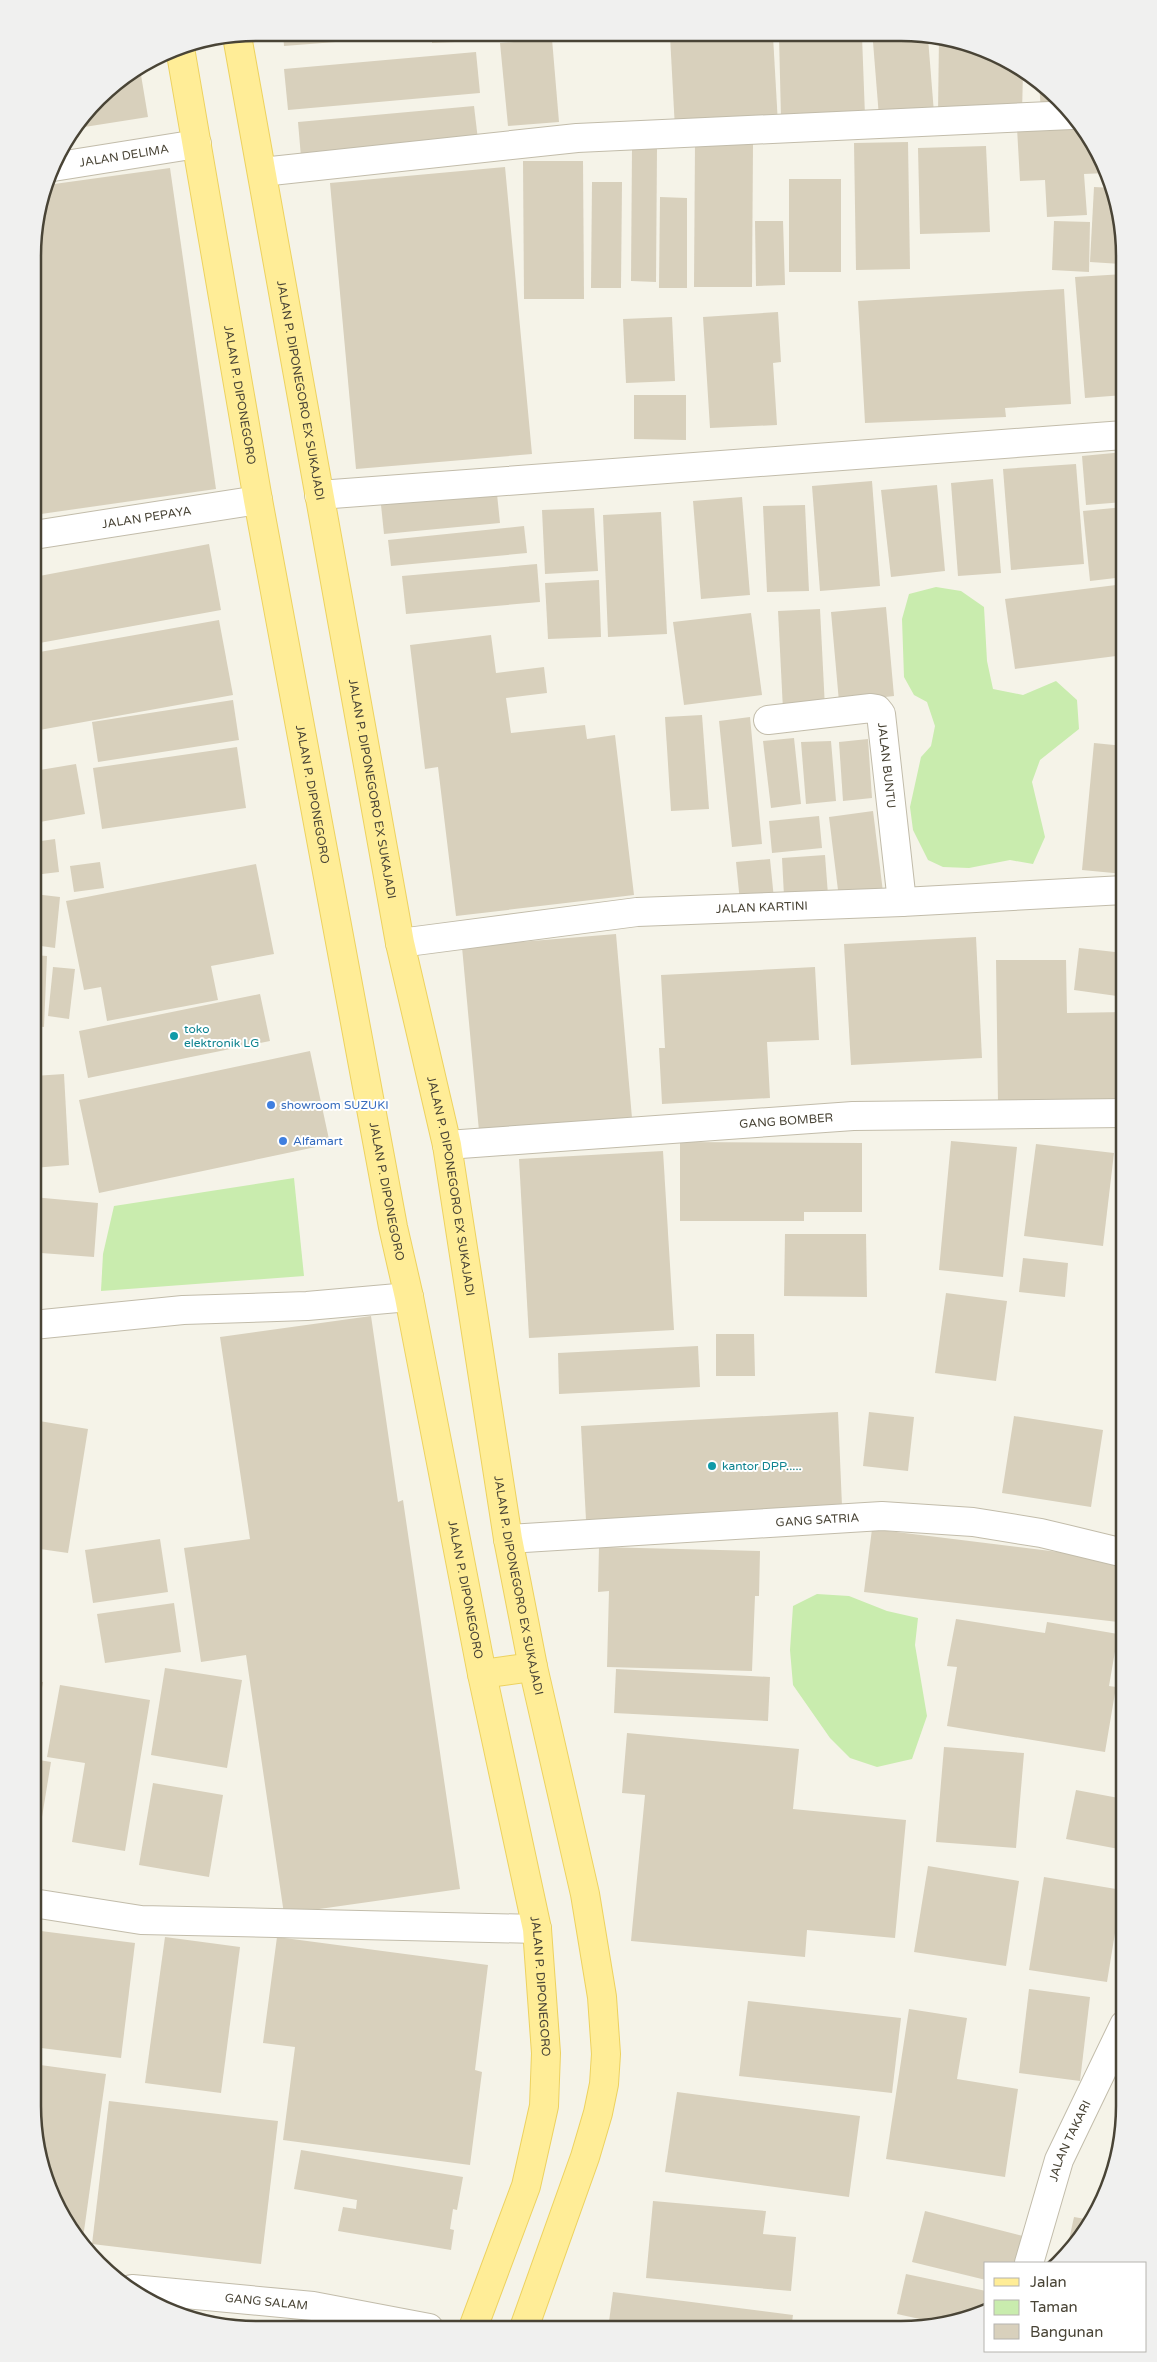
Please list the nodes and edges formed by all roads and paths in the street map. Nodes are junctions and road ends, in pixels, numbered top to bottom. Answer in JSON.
{"nodes":[{"id":1,"x":238,"y":42,"type":"edge"},
{"id":2,"x":181,"y":55,"type":"edge"},
{"id":3,"x":1063,"y":115,"type":"edge"},
{"id":4,"x":197,"y":144,"type":"junction"},
{"id":5,"x":62,"y":165,"type":"edge"},
{"id":6,"x":262,"y":172,"type":"junction"},
{"id":7,"x":1116,"y":436,"type":"edge"},
{"id":8,"x":319,"y":495,"type":"junction"},
{"id":9,"x":258,"y":500,"type":"junction"},
{"id":10,"x":41,"y":534,"type":"edge"},
{"id":11,"x":768,"y":720,"type":"dead end"},
{"id":12,"x":1116,"y":890,"type":"edge"},
{"id":13,"x":902,"y":902,"type":"junction"},
{"id":14,"x":400,"y":943,"type":"junction"},
{"id":15,"x":1116,"y":1113,"type":"edge"},
{"id":16,"x":447,"y":1145,"type":"junction"},
{"id":17,"x":409,"y":1297,"type":"junction"},
{"id":18,"x":41,"y":1324,"type":"edge"},
{"id":19,"x":508,"y":1539,"type":"junction"},
{"id":20,"x":1116,"y":1550,"type":"edge"},
{"id":21,"x":533,"y":1668,"type":"junction"},
{"id":22,"x":482,"y":1674,"type":"junction"},
{"id":23,"x":41,"y":1904,"type":"edge"},
{"id":24,"x":537,"y":1929,"type":"junction"},
{"id":25,"x":1116,"y":2042,"type":"edge"},
{"id":26,"x":1029,"y":2262,"type":"edge"},
{"id":27,"x":146,"y":2290,"type":"edge"},
{"id":28,"x":392,"y":2321,"type":"edge"},
{"id":29,"x":477,"y":2321,"type":"edge"},
{"id":30,"x":526,"y":2321,"type":"edge"}],
"edges":[{"from":1,"to":6,"type":"main road","name":"JALAN P. DIPONEGORO EX SUKAJADI"},
{"from":2,"to":4,"type":"main road","name":"JALAN P. DIPONEGORO"},
{"from":3,"to":6,"type":"street"},
{"from":4,"to":5,"type":"street","name":"JALAN DELIMA"},
{"from":4,"to":9,"type":"main road","name":"JALAN P. DIPONEGORO"},
{"from":6,"to":8,"type":"main road","name":"JALAN P. DIPONEGORO EX SUKAJADI"},
{"from":7,"to":8,"type":"street"},
{"from":8,"to":14,"type":"main road","name":"JALAN P. DIPONEGORO EX SUKAJADI"},
{"from":9,"to":10,"type":"street","name":"JALAN PEPAYA"},
{"from":9,"to":17,"type":"main road","name":"JALAN P. DIPONEGORO"},
{"from":11,"to":13,"type":"street","name":"JALAN BUNTU"},
{"from":12,"to":13,"type":"street","name":"JALAN KARTINI"},
{"from":13,"to":14,"type":"street","name":"JALAN KARTINI"},
{"from":14,"to":16,"type":"main road","name":"JALAN P. DIPONEGORO EX SUKAJADI"},
{"from":15,"to":16,"type":"street","name":"GANG BOMBER"},
{"from":16,"to":19,"type":"main road","name":"JALAN P. DIPONEGORO EX SUKAJADI"},
{"from":17,"to":18,"type":"street"},
{"from":17,"to":22,"type":"main road","name":"JALAN P. DIPONEGORO"},
{"from":19,"to":20,"type":"street","name":"GANG SATRIA"},
{"from":19,"to":21,"type":"main road","name":"JALAN P. DIPONEGORO EX SUKAJADI"},
{"from":21,"to":22,"type":"main road"},
{"from":21,"to":30,"type":"main road","name":"JALAN P. DIPONEGORO EX SUKAJADI"},
{"from":22,"to":24,"type":"main road","name":"JALAN P. DIPONEGORO"},
{"from":23,"to":24,"type":"street"},
{"from":24,"to":29,"type":"main road","name":"JALAN P. DIPONEGORO"},
{"from":25,"to":26,"type":"street","name":"JALAN TAKARI"},
{"from":27,"to":28,"type":"street","name":"GANG SALAM"}]}
